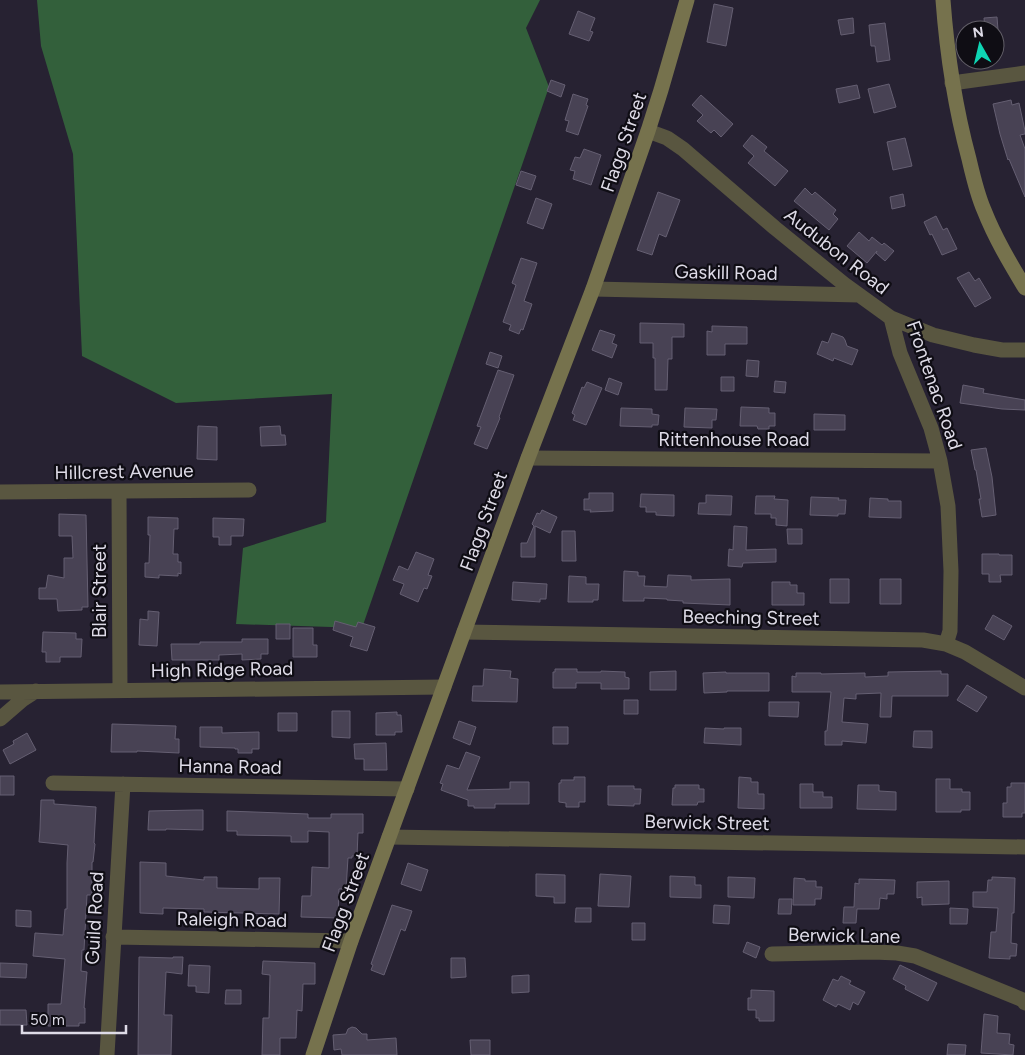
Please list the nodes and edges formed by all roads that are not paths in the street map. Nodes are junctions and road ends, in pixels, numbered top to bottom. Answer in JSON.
{"nodes":[{"id":1,"x":687,"y":0,"type":"edge"},
{"id":2,"x":942,"y":0,"type":"edge"},
{"id":3,"x":1025,"y":73,"type":"edge"},
{"id":4,"x":952,"y":83,"type":"junction"},
{"id":5,"x":648,"y":131,"type":"junction"},
{"id":6,"x":1025,"y":288,"type":"edge"},
{"id":7,"x":592,"y":289,"type":"junction"},
{"id":8,"x":859,"y":295,"type":"junction"},
{"id":9,"x":891,"y":318,"type":"junction"},
{"id":10,"x":1025,"y":350,"type":"edge"},
{"id":11,"x":528,"y":458,"type":"junction"},
{"id":12,"x":940,"y":461,"type":"junction"},
{"id":13,"x":249,"y":490,"type":"dead end"},
{"id":14,"x":0,"y":492,"type":"edge"},
{"id":15,"x":119,"y":492,"type":"junction"},
{"id":16,"x":464,"y":632,"type":"junction"},
{"id":17,"x":946,"y":644,"type":"junction"},
{"id":18,"x":444,"y":687,"type":"junction"},
{"id":19,"x":1025,"y":688,"type":"edge"},
{"id":20,"x":120,"y":690,"type":"junction"},
{"id":21,"x":36,"y":691,"type":"junction"},
{"id":22,"x":0,"y":692,"type":"edge"},
{"id":23,"x":0,"y":719,"type":"edge"},
{"id":24,"x":53,"y":783,"type":"dead end"},
{"id":25,"x":123,"y":784,"type":"junction"},
{"id":26,"x":407,"y":789,"type":"junction"},
{"id":27,"x":389,"y":837,"type":"junction"},
{"id":28,"x":1025,"y":847,"type":"edge"},
{"id":29,"x":113,"y":937,"type":"junction"},
{"id":30,"x":351,"y":941,"type":"junction"},
{"id":31,"x":772,"y":954,"type":"dead end"},
{"id":32,"x":1025,"y":1003,"type":"edge"},
{"id":33,"x":107,"y":1055,"type":"edge"},
{"id":34,"x":313,"y":1055,"type":"edge"}],
"edges":[{"from":1,"to":5,"type":"street","name":"Flagg Street"},
{"from":2,"to":4,"type":"street"},
{"from":3,"to":4,"type":"street"},
{"from":4,"to":6,"type":"street"},
{"from":5,"to":7,"type":"street","name":"Flagg Street"},
{"from":5,"to":8,"type":"street","name":"Audubon Road"},
{"from":7,"to":8,"type":"street","name":"Gaskill Road"},
{"from":7,"to":11,"type":"street","name":"Flagg Street"},
{"from":8,"to":9,"type":"street","name":"Audubon Road"},
{"from":9,"to":10,"type":"street","name":"Audubon Road"},
{"from":9,"to":12,"type":"street","name":"Frontenac Road"},
{"from":11,"to":12,"type":"street","name":"Rittenhouse Road"},
{"from":11,"to":16,"type":"street","name":"Flagg Street"},
{"from":12,"to":17,"type":"street","name":"Frontenac Road"},
{"from":13,"to":15,"type":"street","name":"Hillcrest Avenue"},
{"from":14,"to":15,"type":"street","name":"Hillcrest Avenue"},
{"from":15,"to":20,"type":"street","name":"Blair Street"},
{"from":16,"to":17,"type":"street","name":"Beeching Street"},
{"from":16,"to":18,"type":"street","name":"Flagg Street"},
{"from":17,"to":19,"type":"street","name":"Beeching Street"},
{"from":18,"to":20,"type":"street","name":"High Ridge Road"},
{"from":18,"to":26,"type":"street","name":"Flagg Street"},
{"from":20,"to":21,"type":"street","name":"High Ridge Road"},
{"from":21,"to":22,"type":"street","name":"High Ridge Road"},
{"from":21,"to":23,"type":"street"},
{"from":24,"to":25,"type":"street","name":"Hanna Road"},
{"from":25,"to":26,"type":"street","name":"Hanna Road"},
{"from":25,"to":29,"type":"street","name":"Guild Road"},
{"from":26,"to":27,"type":"street","name":"Flagg Street"},
{"from":27,"to":28,"type":"street","name":"Berwick Street"},
{"from":27,"to":30,"type":"street","name":"Flagg Street"},
{"from":29,"to":30,"type":"street","name":"Raleigh Road"},
{"from":29,"to":33,"type":"street","name":"Guild Road"},
{"from":30,"to":34,"type":"street","name":"Flagg Street"},
{"from":31,"to":32,"type":"street","name":"Berwick Lane"}]}
